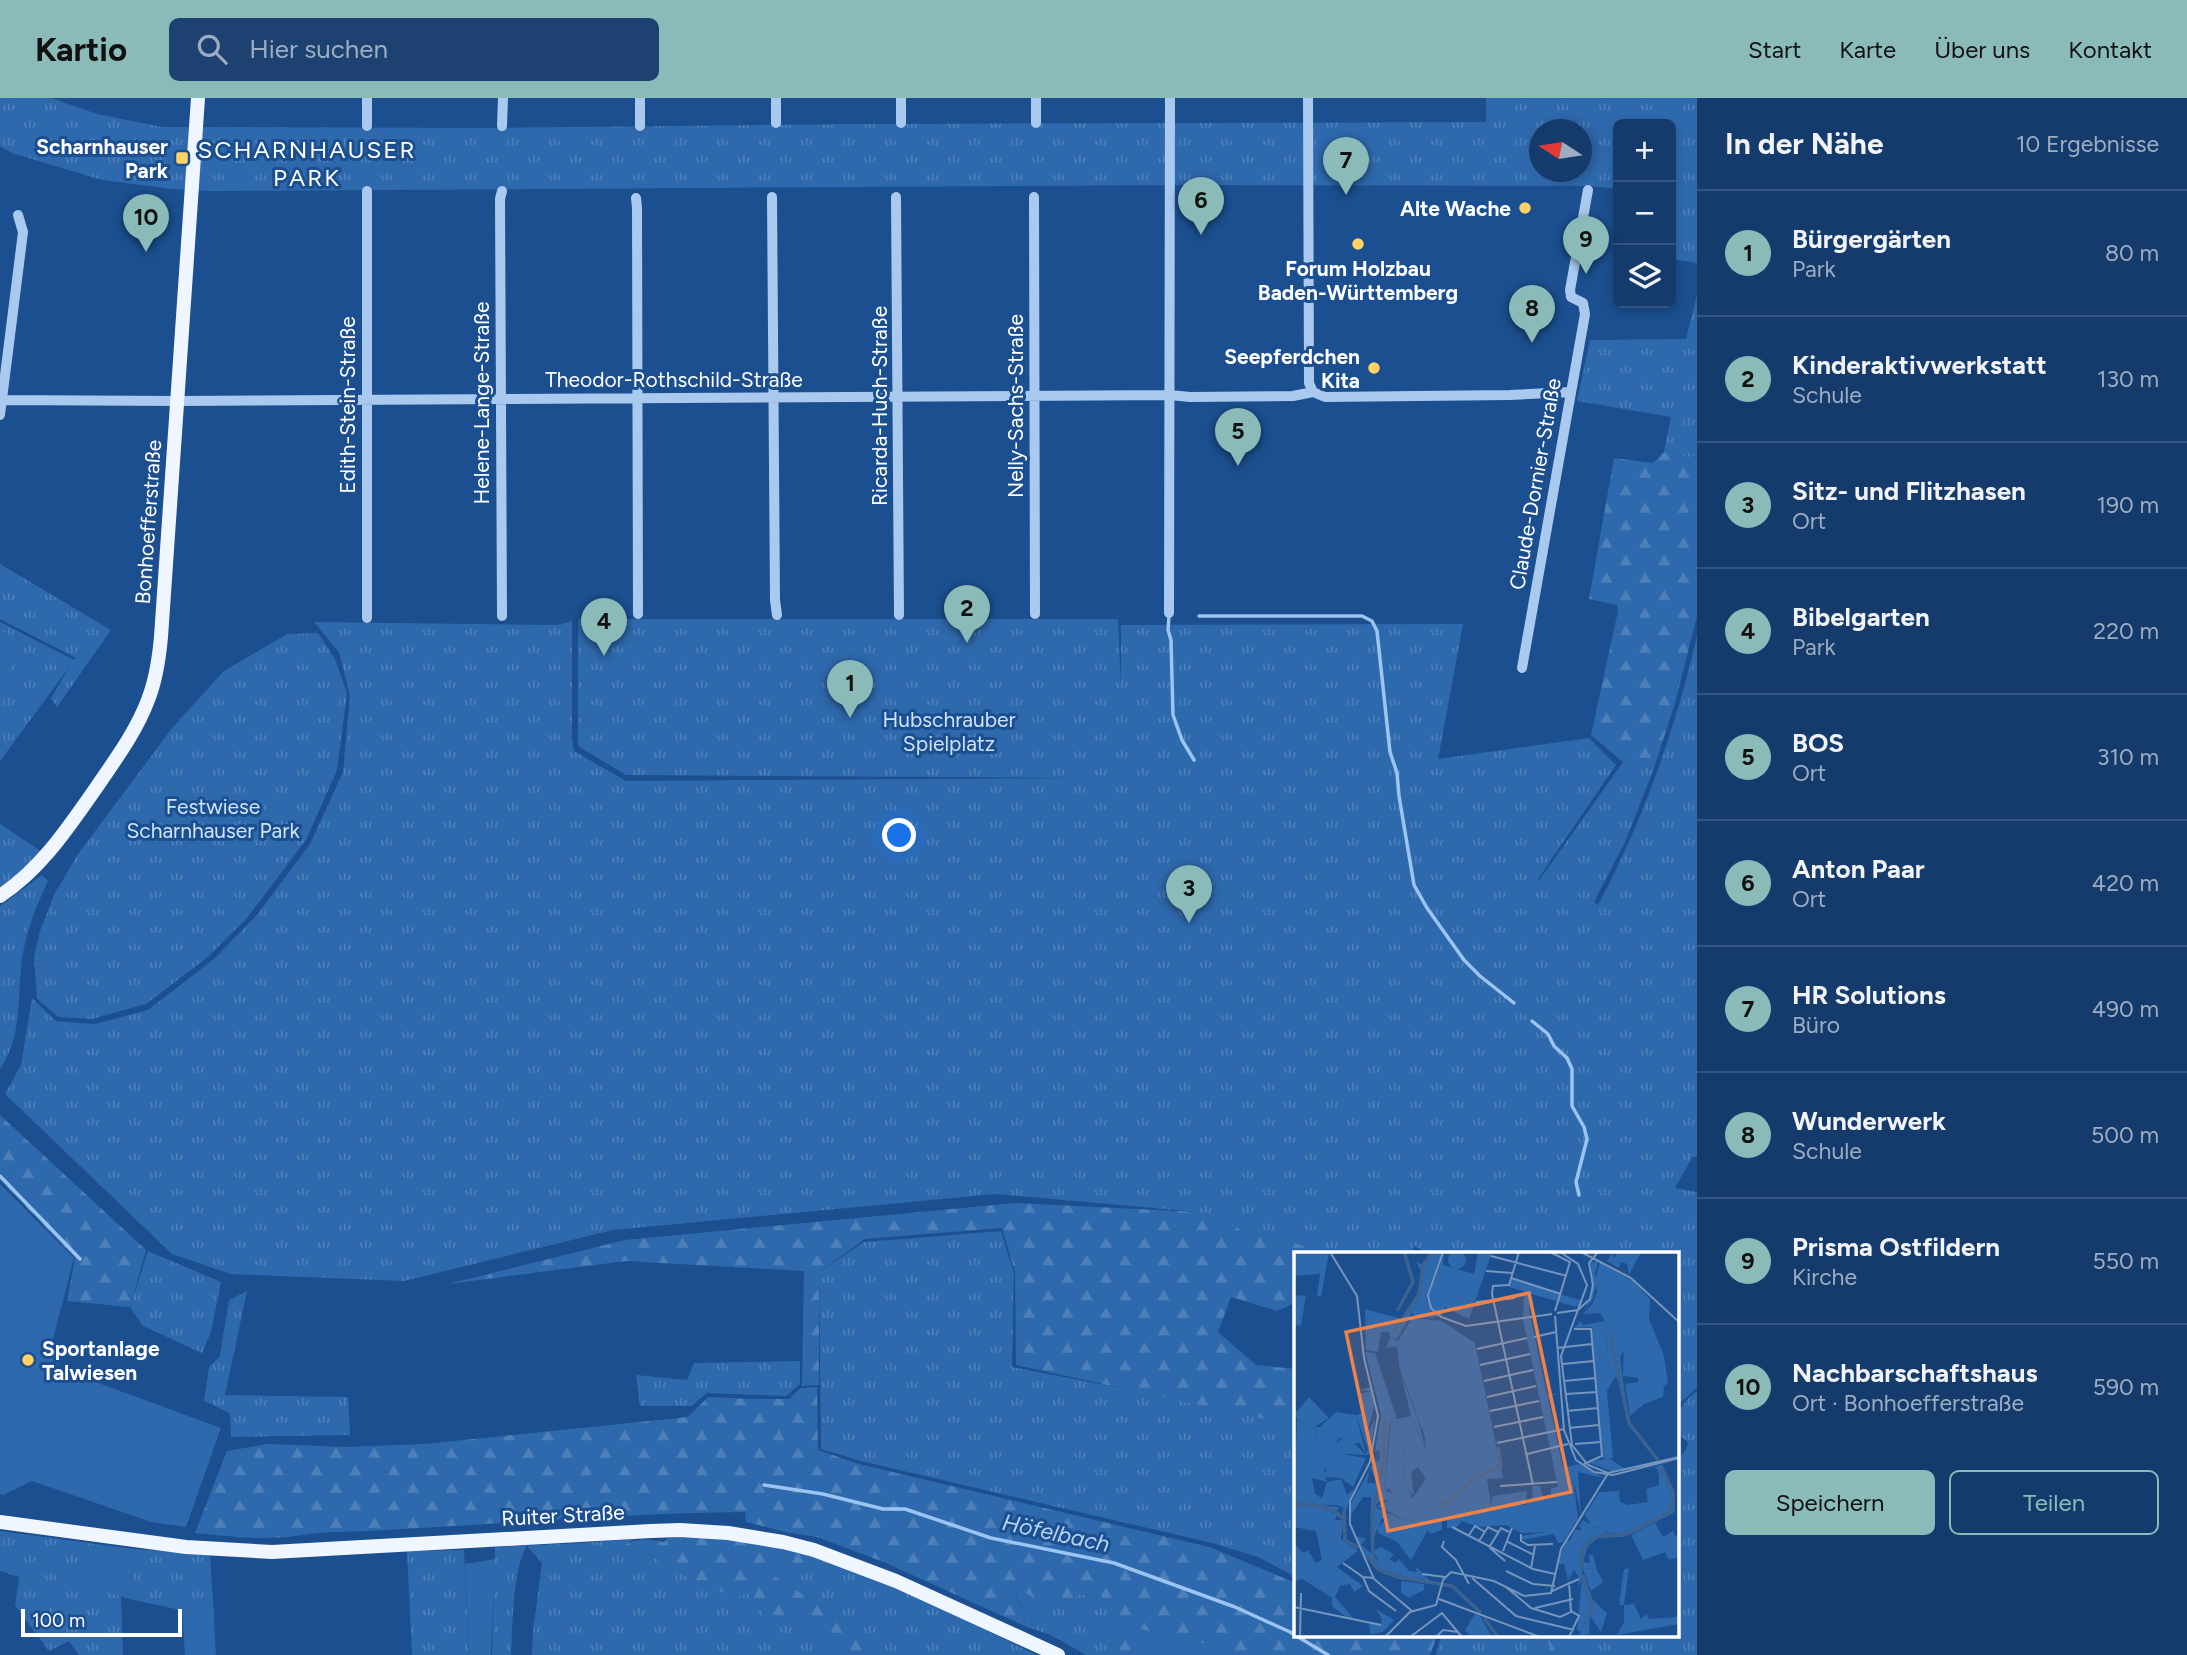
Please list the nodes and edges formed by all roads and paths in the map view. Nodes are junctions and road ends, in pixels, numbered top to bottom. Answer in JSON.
{"nodes":[{"id":1,"x":198,"y":98,"type":"edge"},
{"id":2,"x":367,"y":98,"type":"edge"},
{"id":3,"x":503,"y":98,"type":"edge"},
{"id":4,"x":640,"y":98,"type":"edge"},
{"id":5,"x":776,"y":98,"type":"edge"},
{"id":6,"x":901,"y":98,"type":"edge"},
{"id":7,"x":1036,"y":98,"type":"edge"},
{"id":8,"x":1170,"y":98,"type":"edge"},
{"id":9,"x":1308,"y":98,"type":"edge"},
{"id":10,"x":776,"y":123,"type":"dead end"},
{"id":11,"x":901,"y":123,"type":"dead end"},
{"id":12,"x":1036,"y":123,"type":"dead end"},
{"id":13,"x":367,"y":126,"type":"dead end"},
{"id":14,"x":502,"y":126,"type":"dead end"},
{"id":15,"x":639,"y":126,"type":"dead end"},
{"id":16,"x":1588,"y":190,"type":"dead end"},
{"id":17,"x":367,"y":191,"type":"dead end"},
{"id":18,"x":502,"y":191,"type":"dead end"},
{"id":19,"x":772,"y":197,"type":"dead end"},
{"id":20,"x":896,"y":197,"type":"dead end"},
{"id":21,"x":1034,"y":197,"type":"dead end"},
{"id":22,"x":636,"y":198,"type":"dead end"},
{"id":23,"x":18,"y":215,"type":"dead end"},
{"id":24,"x":1313,"y":392,"type":"junction"},
{"id":25,"x":1570,"y":392,"type":"junction"},
{"id":26,"x":1170,"y":395,"type":"junction"},
{"id":27,"x":1034,"y":396,"type":"junction"},
{"id":28,"x":775,"y":397,"type":"junction"},
{"id":29,"x":899,"y":397,"type":"junction"},
{"id":30,"x":638,"y":398,"type":"junction"},
{"id":31,"x":501,"y":399,"type":"junction"},
{"id":32,"x":1,"y":400,"type":"edge"},
{"id":33,"x":366,"y":400,"type":"junction"},
{"id":34,"x":178,"y":401,"type":"junction"},
{"id":35,"x":0,"y":415,"type":"edge"},
{"id":36,"x":1169,"y":613,"type":"dead end"},
{"id":37,"x":638,"y":614,"type":"dead end"},
{"id":38,"x":1035,"y":614,"type":"dead end"},
{"id":39,"x":777,"y":615,"type":"dead end"},
{"id":40,"x":900,"y":615,"type":"dead end"},
{"id":41,"x":502,"y":616,"type":"dead end"},
{"id":42,"x":367,"y":618,"type":"dead end"},
{"id":43,"x":1522,"y":668,"type":"dead end"},
{"id":44,"x":0,"y":896,"type":"edge"},
{"id":45,"x":0,"y":1522,"type":"edge"},
{"id":46,"x":1058,"y":1655,"type":"edge"}],
"edges":[{"from":1,"to":34,"type":"main road","name":"Bonhoefferstraße"},
{"from":2,"to":13,"type":"street"},
{"from":3,"to":14,"type":"street"},
{"from":4,"to":15,"type":"street"},
{"from":5,"to":10,"type":"street"},
{"from":6,"to":11,"type":"street"},
{"from":7,"to":12,"type":"street"},
{"from":8,"to":26,"type":"street"},
{"from":9,"to":24,"type":"street"},
{"from":16,"to":25,"type":"street","name":"Claude-Dornier-Straße"},
{"from":17,"to":33,"type":"street","name":"Edith-Stein-Straße"},
{"from":18,"to":31,"type":"street","name":"Helene-Lange-Straße"},
{"from":19,"to":28,"type":"street"},
{"from":20,"to":29,"type":"street","name":"Ricarda-Huch-Straße"},
{"from":21,"to":27,"type":"street","name":"Nelly-Sachs-Straße"},
{"from":22,"to":30,"type":"street"},
{"from":23,"to":32,"type":"street"},
{"from":24,"to":25,"type":"street","name":"Theodor-Rothschild-Straße"},
{"from":24,"to":26,"type":"street","name":"Theodor-Rothschild-Straße"},
{"from":25,"to":43,"type":"street","name":"Claude-Dornier-Straße"},
{"from":26,"to":27,"type":"street","name":"Theodor-Rothschild-Straße"},
{"from":26,"to":36,"type":"street"},
{"from":27,"to":29,"type":"street","name":"Theodor-Rothschild-Straße"},
{"from":27,"to":38,"type":"street","name":"Nelly-Sachs-Straße"},
{"from":28,"to":29,"type":"street","name":"Theodor-Rothschild-Straße"},
{"from":28,"to":30,"type":"street","name":"Theodor-Rothschild-Straße"},
{"from":28,"to":39,"type":"street"},
{"from":29,"to":40,"type":"street","name":"Ricarda-Huch-Straße"},
{"from":30,"to":31,"type":"street","name":"Theodor-Rothschild-Straße"},
{"from":30,"to":37,"type":"street"},
{"from":31,"to":33,"type":"street","name":"Theodor-Rothschild-Straße"},
{"from":31,"to":41,"type":"street","name":"Helene-Lange-Straße"},
{"from":32,"to":34,"type":"street","name":"Theodor-Rothschild-Straße"},
{"from":32,"to":35,"type":"street"},
{"from":33,"to":34,"type":"street","name":"Theodor-Rothschild-Straße"},
{"from":33,"to":42,"type":"street","name":"Edith-Stein-Straße"},
{"from":34,"to":44,"type":"main road","name":"Bonhoefferstraße"},
{"from":45,"to":46,"type":"main road","name":"Ruiter Straße"}]}
